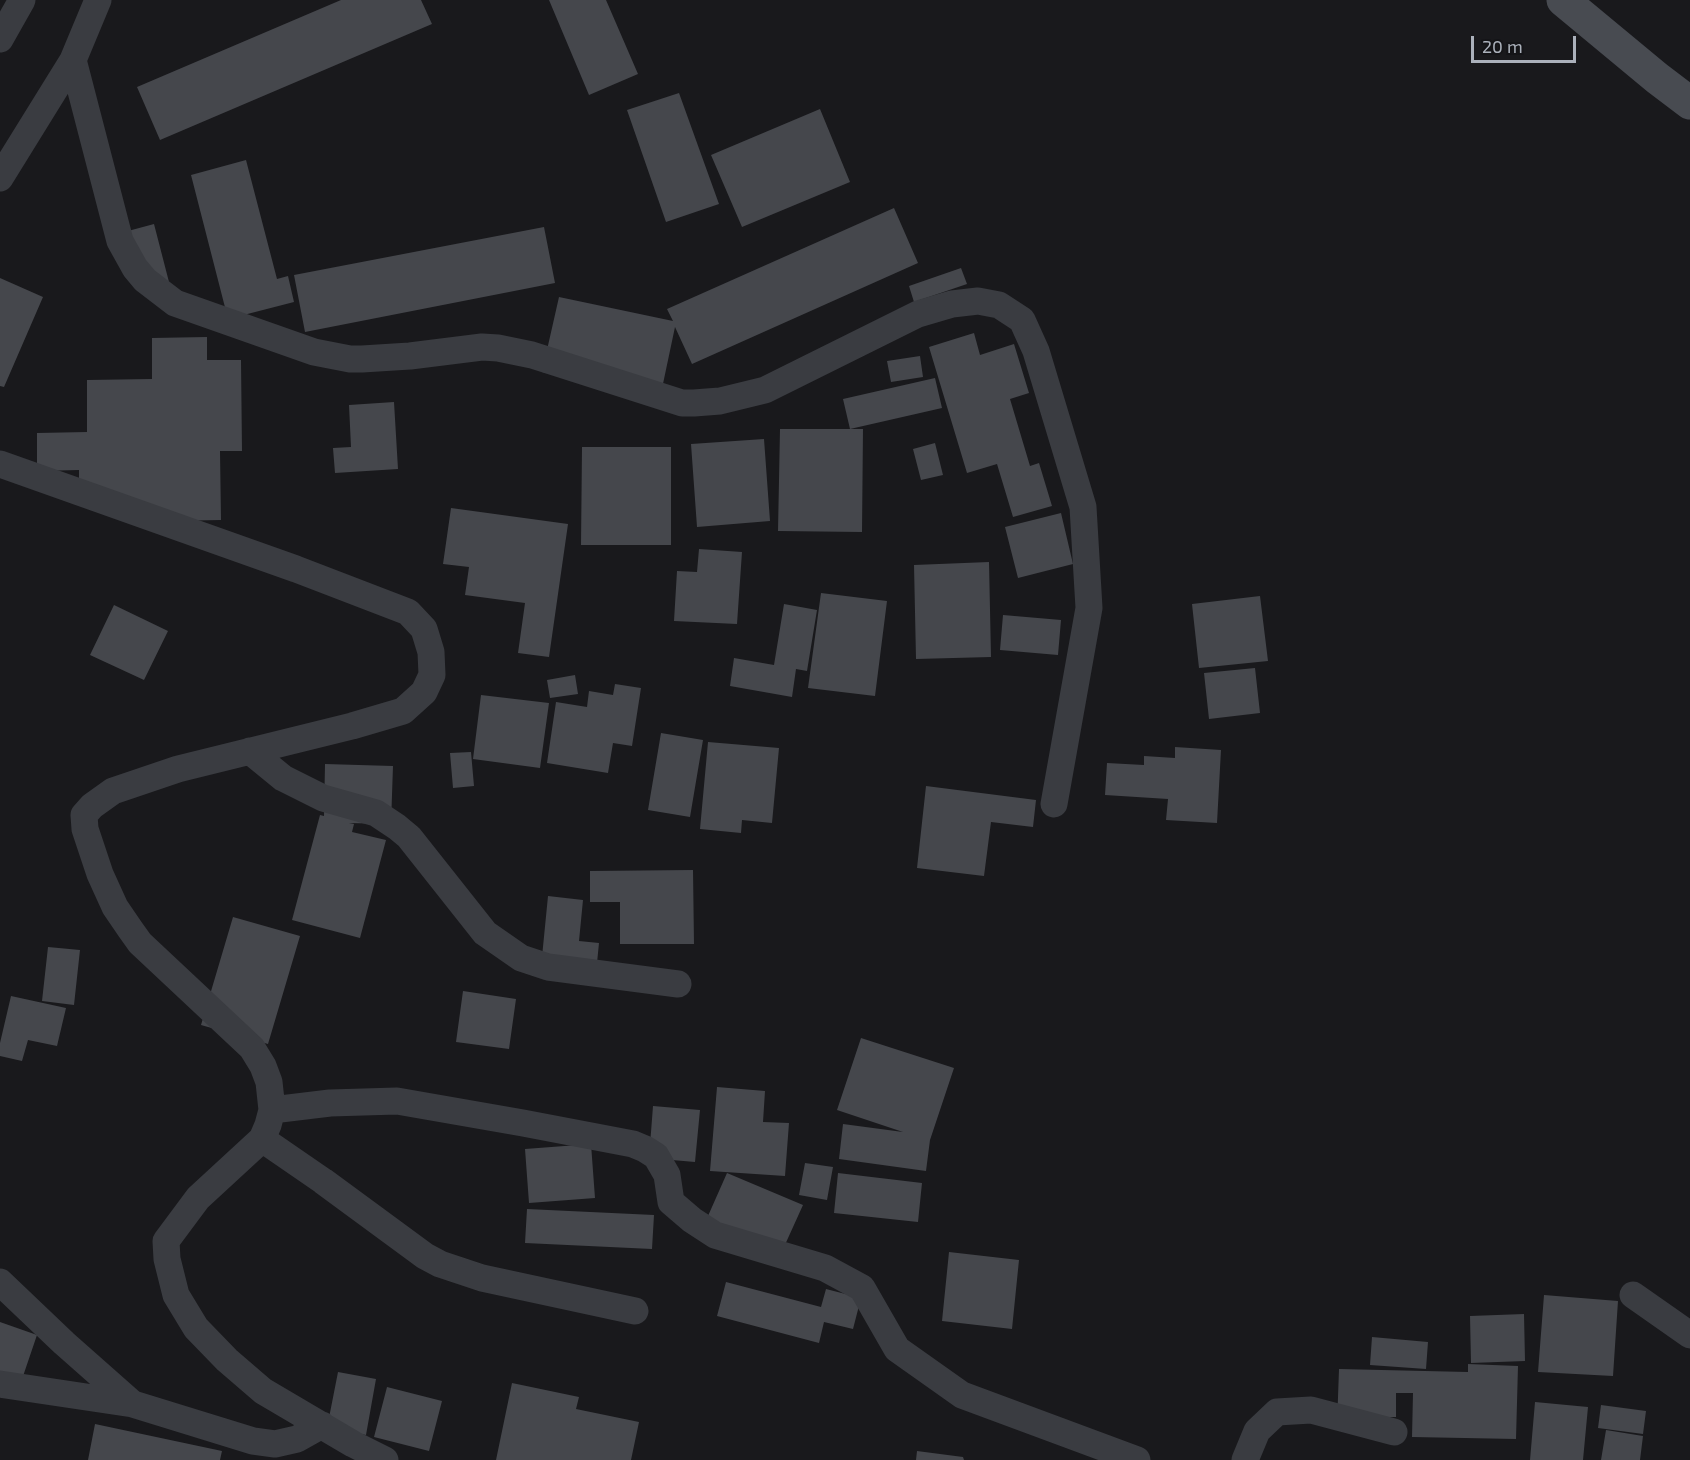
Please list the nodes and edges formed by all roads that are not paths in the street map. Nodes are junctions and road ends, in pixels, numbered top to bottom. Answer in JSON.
{"nodes":[{"id":1,"x":22,"y":0,"type":"edge"},
{"id":2,"x":98,"y":0,"type":"edge"},
{"id":3,"x":1563,"y":0,"type":"edge"},
{"id":4,"x":0,"y":39,"type":"edge"},
{"id":5,"x":73,"y":60,"type":"junction"},
{"id":6,"x":1690,"y":103,"type":"edge"},
{"id":7,"x":0,"y":178,"type":"edge"},
{"id":8,"x":0,"y":464,"type":"edge"},
{"id":9,"x":250,"y":751,"type":"junction"},
{"id":10,"x":1054,"y":804,"type":"dead end"},
{"id":11,"x":678,"y":984,"type":"dead end"},
{"id":12,"x":272,"y":1110,"type":"junction"},
{"id":13,"x":262,"y":1139,"type":"junction"},
{"id":14,"x":0,"y":1282,"type":"edge"},
{"id":15,"x":1633,"y":1295,"type":"dead end"},
{"id":16,"x":635,"y":1311,"type":"dead end"},
{"id":17,"x":1690,"y":1335,"type":"edge"},
{"id":18,"x":0,"y":1384,"type":"edge"},
{"id":19,"x":133,"y":1404,"type":"junction"},
{"id":20,"x":322,"y":1425,"type":"junction"},
{"id":21,"x":1394,"y":1432,"type":"dead end"},
{"id":22,"x":385,"y":1460,"type":"edge"},
{"id":23,"x":1137,"y":1460,"type":"edge"},
{"id":24,"x":1245,"y":1460,"type":"edge"}],
"edges":[{"from":1,"to":4,"type":"street"},
{"from":2,"to":5,"type":"street"},
{"from":3,"to":6,"type":"street"},
{"from":5,"to":7,"type":"street"},
{"from":5,"to":10,"type":"street"},
{"from":8,"to":9,"type":"street"},
{"from":9,"to":11,"type":"street"},
{"from":9,"to":12,"type":"street"},
{"from":12,"to":13,"type":"street"},
{"from":12,"to":23,"type":"street"},
{"from":13,"to":16,"type":"street"},
{"from":13,"to":20,"type":"street"},
{"from":14,"to":19,"type":"street"},
{"from":15,"to":17,"type":"street"},
{"from":18,"to":19,"type":"street"},
{"from":19,"to":20,"type":"street"},
{"from":20,"to":22,"type":"street"},
{"from":21,"to":24,"type":"street"}]}
